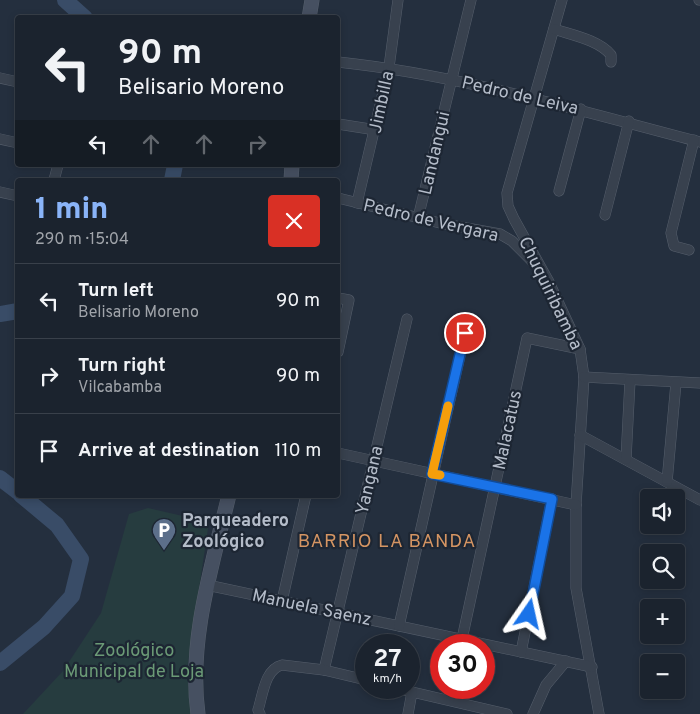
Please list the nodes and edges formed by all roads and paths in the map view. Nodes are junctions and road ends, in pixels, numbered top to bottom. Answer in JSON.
{"nodes":[{"id":1,"x":312,"y":0,"type":"edge"},
{"id":2,"x":398,"y":0,"type":"edge"},
{"id":3,"x":470,"y":0,"type":"edge"},
{"id":4,"x":562,"y":0,"type":"edge"},
{"id":5,"x":310,"y":15,"type":"edge"},
{"id":6,"x":554,"y":29,"type":"junction"},
{"id":7,"x":340,"y":62,"type":"edge"},
{"id":8,"x":611,"y":62,"type":"dead end"},
{"id":9,"x":390,"y":67,"type":"junction"},
{"id":10,"x":0,"y":78,"type":"edge"},
{"id":11,"x":451,"y":80,"type":"junction"},
{"id":12,"x":15,"y":81,"type":"edge"},
{"id":13,"x":535,"y":98,"type":"junction"},
{"id":14,"x":581,"y":109,"type":"junction"},
{"id":15,"x":629,"y":121,"type":"junction"},
{"id":16,"x":340,"y":124,"type":"edge"},
{"id":17,"x":376,"y":130,"type":"junction"},
{"id":18,"x":0,"y":139,"type":"edge"},
{"id":19,"x":697,"y":141,"type":"edge"},
{"id":20,"x":15,"y":142,"type":"edge"},
{"id":21,"x":559,"y":191,"type":"dead end"},
{"id":22,"x":0,"y":192,"type":"edge"},
{"id":23,"x":15,"y":195,"type":"edge"},
{"id":24,"x":340,"y":199,"type":"edge"},
{"id":25,"x":356,"y":203,"type":"junction"},
{"id":26,"x":605,"y":215,"type":"dead end"},
{"id":27,"x":418,"y":218,"type":"junction"},
{"id":28,"x":689,"y":250,"type":"dead end"},
{"id":29,"x":542,"y":270,"type":"junction"},
{"id":30,"x":340,"y":298,"type":"edge"},
{"id":31,"x":407,"y":319,"type":"dead end"},
{"id":32,"x":465,"y":333,"type":"dead end"},
{"id":33,"x":340,"y":343,"type":"edge"},
{"id":34,"x":580,"y":349,"type":"junction"},
{"id":35,"x":584,"y":377,"type":"junction"},
{"id":36,"x":630,"y":381,"type":"junction"},
{"id":37,"x":676,"y":383,"type":"junction"},
{"id":38,"x":700,"y":383,"type":"edge"},
{"id":39,"x":580,"y":435,"type":"junction"},
{"id":40,"x":340,"y":453,"type":"edge"},
{"id":41,"x":626,"y":459,"type":"junction"},
{"id":42,"x":374,"y":461,"type":"junction"},
{"id":43,"x":432,"y":474,"type":"junction"},
{"id":44,"x":667,"y":482,"type":"junction"},
{"id":45,"x":495,"y":487,"type":"junction"},
{"id":46,"x":228,"y":498,"type":"edge"},
{"id":47,"x":305,"y":498,"type":"edge"},
{"id":48,"x":552,"y":499,"type":"junction"},
{"id":49,"x":700,"y":500,"type":"edge"},
{"id":50,"x":576,"y":504,"type":"junction"},
{"id":51,"x":207,"y":585,"type":"junction"},
{"id":52,"x":282,"y":601,"type":"junction"},
{"id":53,"x":338,"y":612,"type":"junction"},
{"id":54,"x":399,"y":626,"type":"junction"},
{"id":55,"x":438,"y":634,"type":"edge"},
{"id":56,"x":463,"y":634,"type":"edge"},
{"id":57,"x":495,"y":646,"type":"edge"},
{"id":58,"x":521,"y":652,"type":"junction"},
{"id":59,"x":566,"y":661,"type":"junction"},
{"id":60,"x":592,"y":667,"type":"junction"},
{"id":61,"x":324,"y":670,"type":"junction"},
{"id":62,"x":355,"y":677,"type":"edge"},
{"id":63,"x":420,"y":694,"type":"edge"},
{"id":64,"x":411,"y":699,"type":"edge"},
{"id":65,"x":260,"y":713,"type":"edge"},
{"id":66,"x":198,"y":714,"type":"edge"},
{"id":67,"x":408,"y":714,"type":"edge"},
{"id":68,"x":507,"y":714,"type":"edge"},
{"id":69,"x":533,"y":714,"type":"edge"},
{"id":70,"x":599,"y":714,"type":"edge"}],
"edges":[{"from":1,"to":5,"type":"main road"},
{"from":2,"to":9,"type":"street","name":"Jimbilla"},
{"from":3,"to":11,"type":"street","name":"Landangui"},
{"from":4,"to":6,"type":"street","name":"Chuquiribamba"},
{"from":6,"to":8,"type":"street"},
{"from":6,"to":13,"type":"street","name":"Chuquiribamba"},
{"from":7,"to":9,"type":"street","name":"Pedro de Leiva"},
{"from":9,"to":11,"type":"street","name":"Pedro de Leiva"},
{"from":9,"to":17,"type":"street","name":"Jimbilla"},
{"from":10,"to":12,"type":"street"},
{"from":11,"to":13,"type":"street","name":"Pedro de Leiva"},
{"from":11,"to":27,"type":"street","name":"Landangui"},
{"from":13,"to":14,"type":"street","name":"Pedro de Leiva"},
{"from":13,"to":29,"type":"street","name":"Chuquiribamba"},
{"from":14,"to":15,"type":"street","name":"Pedro de Leiva"},
{"from":14,"to":21,"type":"street"},
{"from":15,"to":19,"type":"street","name":"Pedro de Leiva"},
{"from":15,"to":26,"type":"street"},
{"from":16,"to":17,"type":"street"},
{"from":17,"to":25,"type":"street","name":"Jimbilla"},
{"from":18,"to":20,"type":"street"},
{"from":19,"to":28,"type":"street"},
{"from":22,"to":23,"type":"street"},
{"from":24,"to":25,"type":"street","name":"Pedro de Vergara"},
{"from":25,"to":27,"type":"street","name":"Pedro de Vergara"},
{"from":27,"to":29,"type":"street","name":"Pedro de Vergara"},
{"from":29,"to":34,"type":"street","name":"Chuquiribamba"},
{"from":30,"to":33,"type":"street"},
{"from":31,"to":42,"type":"street","name":"Yangana"},
{"from":32,"to":43,"type":"street"},
{"from":34,"to":35,"type":"street","name":"Chuquiribamba"},
{"from":34,"to":45,"type":"street","name":"Malacatus"},
{"from":35,"to":36,"type":"street"},
{"from":35,"to":39,"type":"street","name":"Chuquiribamba"},
{"from":36,"to":37,"type":"street"},
{"from":36,"to":41,"type":"street"},
{"from":37,"to":38,"type":"street"},
{"from":37,"to":44,"type":"street"},
{"from":39,"to":41,"type":"street"},
{"from":39,"to":50,"type":"street","name":"Chuquiribamba"},
{"from":40,"to":42,"type":"street"},
{"from":41,"to":44,"type":"street"},
{"from":42,"to":43,"type":"street"},
{"from":42,"to":53,"type":"street","name":"Yangana"},
{"from":43,"to":45,"type":"street"},
{"from":43,"to":54,"type":"street"},
{"from":44,"to":49,"type":"street"},
{"from":45,"to":48,"type":"street"},
{"from":45,"to":56,"type":"street","name":"Malacatus"},
{"from":46,"to":51,"type":"main road"},
{"from":47,"to":52,"type":"street"},
{"from":48,"to":50,"type":"street"},
{"from":48,"to":58,"type":"street"},
{"from":50,"to":60,"type":"street","name":"Chuquiribamba"},
{"from":51,"to":52,"type":"street","name":"Manuela Saenz"},
{"from":51,"to":66,"type":"main road"},
{"from":52,"to":53,"type":"street","name":"Manuela Saenz"},
{"from":53,"to":54,"type":"street","name":"Manuela Saenz"},
{"from":53,"to":61,"type":"street","name":"Yangana"},
{"from":54,"to":55,"type":"street","name":"Manuela Saenz"},
{"from":57,"to":58,"type":"street","name":"Manuela Saenz"},
{"from":58,"to":59,"type":"street","name":"Manuela Saenz"},
{"from":59,"to":60,"type":"street","name":"Manuela Saenz"},
{"from":59,"to":69,"type":"street"},
{"from":60,"to":70,"type":"street","name":"Chuquiribamba"},
{"from":61,"to":62,"type":"street"},
{"from":61,"to":65,"type":"street"},
{"from":63,"to":68,"type":"street"},
{"from":64,"to":67,"type":"street"}]}
